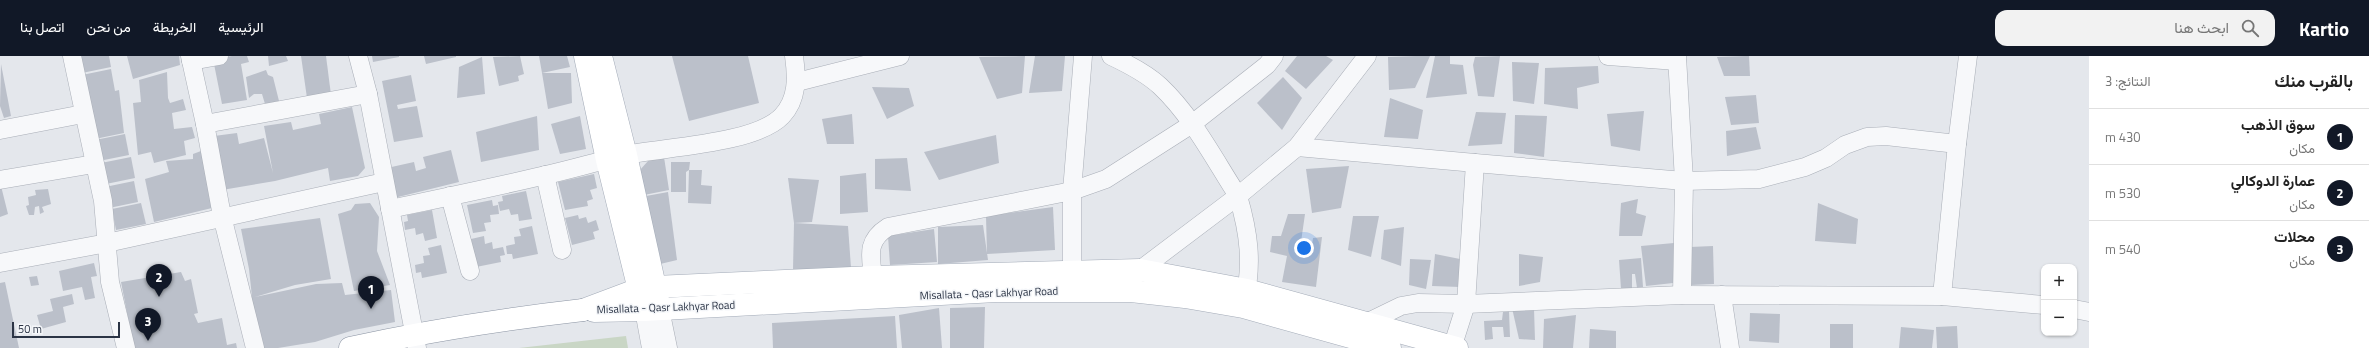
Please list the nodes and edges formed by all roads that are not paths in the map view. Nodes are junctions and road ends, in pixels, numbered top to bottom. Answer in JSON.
{"nodes":[{"id":1,"x":72,"y":56,"type":"edge"},
{"id":2,"x":219,"y":56,"type":"edge"},
{"id":3,"x":358,"y":56,"type":"edge"},
{"id":4,"x":585,"y":56,"type":"edge"},
{"id":5,"x":601,"y":56,"type":"edge"},
{"id":6,"x":794,"y":56,"type":"edge"},
{"id":7,"x":900,"y":56,"type":"edge"},
{"id":8,"x":1083,"y":56,"type":"edge"},
{"id":9,"x":1111,"y":56,"type":"edge"},
{"id":10,"x":1274,"y":56,"type":"edge"},
{"id":11,"x":1367,"y":56,"type":"edge"},
{"id":12,"x":1608,"y":56,"type":"edge"},
{"id":13,"x":1968,"y":56,"type":"edge"},
{"id":14,"x":1677,"y":58,"type":"edge"},
{"id":15,"x":190,"y":59,"type":"edge"},
{"id":16,"x":797,"y":82,"type":"junction"},
{"id":17,"x":368,"y":94,"type":"junction"},
{"id":18,"x":83,"y":114,"type":"junction"},
{"id":19,"x":205,"y":124,"type":"junction"},
{"id":20,"x":1192,"y":124,"type":"junction"},
{"id":21,"x":0,"y":130,"type":"edge"},
{"id":22,"x":1957,"y":144,"type":"junction"},
{"id":23,"x":1297,"y":146,"type":"junction"},
{"id":24,"x":617,"y":157,"type":"junction"},
{"id":25,"x":1475,"y":163,"type":"junction"},
{"id":26,"x":94,"y":164,"type":"junction"},
{"id":27,"x":546,"y":175,"type":"junction"},
{"id":28,"x":0,"y":180,"type":"edge"},
{"id":29,"x":1684,"y":181,"type":"junction"},
{"id":30,"x":384,"y":182,"type":"junction"},
{"id":31,"x":1072,"y":191,"type":"junction"},
{"id":32,"x":450,"y":196,"type":"junction"},
{"id":33,"x":1238,"y":196,"type":"junction"},
{"id":34,"x":390,"y":209,"type":"junction"},
{"id":35,"x":222,"y":216,"type":"junction"},
{"id":36,"x":107,"y":243,"type":"junction"},
{"id":37,"x":562,"y":250,"type":"dead end"},
{"id":38,"x":0,"y":263,"type":"edge"},
{"id":39,"x":1140,"y":270,"type":"junction"},
{"id":40,"x":470,"y":271,"type":"dead end"},
{"id":41,"x":1072,"y":281,"type":"junction"},
{"id":42,"x":874,"y":287,"type":"junction"},
{"id":43,"x":647,"y":288,"type":"junction"},
{"id":44,"x":1722,"y":295,"type":"junction"},
{"id":45,"x":1682,"y":296,"type":"junction"},
{"id":46,"x":1942,"y":296,"type":"junction"},
{"id":47,"x":1245,"y":299,"type":"junction"},
{"id":48,"x":1466,"y":304,"type":"junction"},
{"id":49,"x":2041,"y":306,"type":"edge"},
{"id":50,"x":652,"y":309,"type":"junction"},
{"id":51,"x":582,"y":310,"type":"junction"},
{"id":52,"x":2077,"y":310,"type":"edge"},
{"id":53,"x":2089,"y":312,"type":"edge"},
{"id":54,"x":1366,"y":323,"type":"junction"},
{"id":55,"x":415,"y":341,"type":"edge"},
{"id":56,"x":126,"y":348,"type":"edge"},
{"id":57,"x":255,"y":348,"type":"edge"},
{"id":58,"x":350,"y":348,"type":"edge"},
{"id":59,"x":651,"y":348,"type":"edge"},
{"id":60,"x":668,"y":348,"type":"edge"},
{"id":61,"x":1390,"y":348,"type":"edge"},
{"id":62,"x":1454,"y":348,"type":"edge"},
{"id":63,"x":1730,"y":348,"type":"edge"}],
"edges":[{"from":1,"to":18,"type":"street"},
{"from":2,"to":15,"type":"street"},
{"from":3,"to":17,"type":"street"},
{"from":4,"to":24,"type":"main road"},
{"from":5,"to":24,"type":"main road"},
{"from":6,"to":16,"type":"street"},
{"from":7,"to":16,"type":"street"},
{"from":8,"to":31,"type":"street"},
{"from":9,"to":20,"type":"street"},
{"from":10,"to":20,"type":"street"},
{"from":11,"to":23,"type":"street"},
{"from":12,"to":14,"type":"street"},
{"from":13,"to":22,"type":"street"},
{"from":14,"to":29,"type":"street"},
{"from":15,"to":19,"type":"street"},
{"from":16,"to":24,"type":"street"},
{"from":17,"to":19,"type":"street"},
{"from":17,"to":30,"type":"street"},
{"from":18,"to":21,"type":"street"},
{"from":18,"to":26,"type":"street"},
{"from":19,"to":35,"type":"street"},
{"from":20,"to":31,"type":"street"},
{"from":20,"to":33,"type":"street"},
{"from":22,"to":29,"type":"street"},
{"from":22,"to":46,"type":"street"},
{"from":23,"to":25,"type":"street"},
{"from":23,"to":33,"type":"street"},
{"from":24,"to":27,"type":"street"},
{"from":24,"to":43,"type":"main road"},
{"from":25,"to":29,"type":"street"},
{"from":25,"to":48,"type":"street"},
{"from":26,"to":28,"type":"street"},
{"from":26,"to":36,"type":"street"},
{"from":27,"to":32,"type":"street"},
{"from":27,"to":37,"type":"street"},
{"from":29,"to":45,"type":"street"},
{"from":30,"to":34,"type":"street"},
{"from":30,"to":35,"type":"street"},
{"from":31,"to":41,"type":"street"},
{"from":31,"to":42,"type":"street"},
{"from":32,"to":34,"type":"street"},
{"from":32,"to":40,"type":"street"},
{"from":33,"to":39,"type":"street"},
{"from":33,"to":47,"type":"street"},
{"from":34,"to":55,"type":"street"},
{"from":35,"to":36,"type":"street"},
{"from":35,"to":57,"type":"street"},
{"from":36,"to":38,"type":"street"},
{"from":36,"to":56,"type":"street"},
{"from":39,"to":41,"type":"main road"},
{"from":39,"to":47,"type":"main road"},
{"from":41,"to":42,"type":"main road","name":"Misallata - Qasr Lakhyar Road"},
{"from":41,"to":47,"type":"main road","name":"Misallata - Qasr Lakhyar Road"},
{"from":42,"to":43,"type":"main road"},
{"from":42,"to":50,"type":"main road","name":"Misallata - Qasr Lakhyar Road"},
{"from":43,"to":50,"type":"main road"},
{"from":43,"to":51,"type":"main road"},
{"from":44,"to":45,"type":"street"},
{"from":44,"to":46,"type":"street"},
{"from":44,"to":63,"type":"street"},
{"from":45,"to":48,"type":"street"},
{"from":46,"to":49,"type":"street"},
{"from":47,"to":54,"type":"main road"},
{"from":47,"to":61,"type":"main road","name":"Misallata - Qasr Lakhyar Road"},
{"from":48,"to":54,"type":"street"},
{"from":48,"to":62,"type":"street"},
{"from":50,"to":51,"type":"main road","name":"Misallata - Qasr Lakhyar Road"},
{"from":50,"to":59,"type":"street"},
{"from":50,"to":60,"type":"street"},
{"from":51,"to":55,"type":"main road"},
{"from":52,"to":53,"type":"street"},
{"from":54,"to":62,"type":"main road"},
{"from":55,"to":58,"type":"main road"}]}
